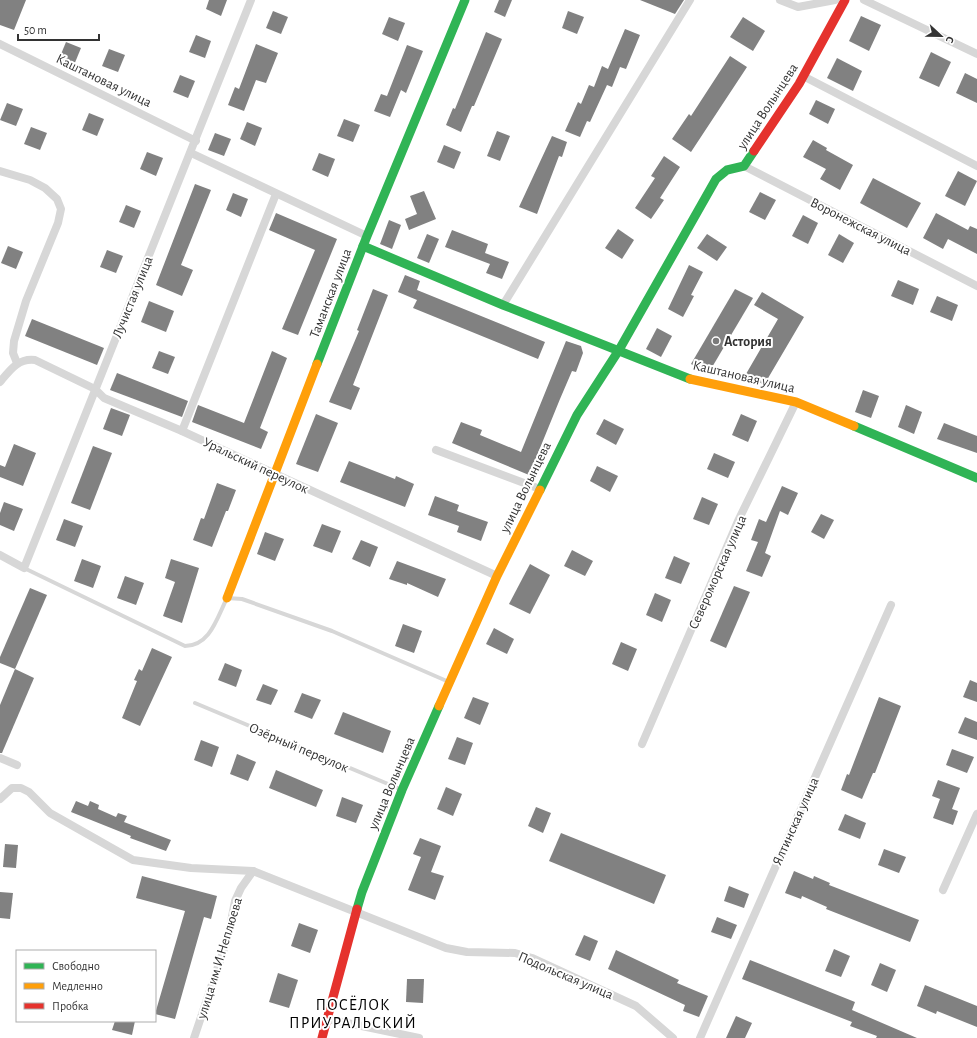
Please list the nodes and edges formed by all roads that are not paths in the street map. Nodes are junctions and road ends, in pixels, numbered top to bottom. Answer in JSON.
{"nodes":[{"id":1,"x":251,"y":0,"type":"edge"},
{"id":2,"x":465,"y":0,"type":"edge"},
{"id":3,"x":690,"y":0,"type":"edge"},
{"id":4,"x":780,"y":0,"type":"edge"},
{"id":5,"x":835,"y":0,"type":"edge"},
{"id":6,"x":845,"y":0,"type":"edge"},
{"id":7,"x":864,"y":0,"type":"edge"},
{"id":8,"x":0,"y":44,"type":"edge"},
{"id":9,"x":977,"y":54,"type":"edge"},
{"id":10,"x":803,"y":76,"type":"junction"},
{"id":11,"x":196,"y":141,"type":"junction"},
{"id":12,"x":191,"y":153,"type":"junction"},
{"id":13,"x":744,"y":166,"type":"junction"},
{"id":14,"x":977,"y":166,"type":"edge"},
{"id":15,"x":0,"y":171,"type":"edge"},
{"id":16,"x":276,"y":194,"type":"junction"},
{"id":17,"x":367,"y":236,"type":"junction"},
{"id":18,"x":363,"y":246,"type":"junction"},
{"id":19,"x":977,"y":286,"type":"edge"},
{"id":20,"x":503,"y":305,"type":"junction"},
{"id":21,"x":619,"y":350,"type":"junction"},
{"id":22,"x":17,"y":363,"type":"junction"},
{"id":23,"x":0,"y":382,"type":"edge"},
{"id":24,"x":95,"y":389,"type":"junction"},
{"id":25,"x":796,"y":402,"type":"junction"},
{"id":26,"x":182,"y":431,"type":"junction"},
{"id":27,"x":436,"y":450,"type":"dead end"},
{"id":28,"x":275,"y":474,"type":"junction"},
{"id":29,"x":977,"y":478,"type":"edge"},
{"id":30,"x":540,"y":489,"type":"junction"},
{"id":31,"x":0,"y":555,"type":"edge"},
{"id":32,"x":24,"y":568,"type":"junction"},
{"id":33,"x":497,"y":576,"type":"junction"},
{"id":34,"x":227,"y":598,"type":"junction"},
{"id":35,"x":891,"y":605,"type":"dead end"},
{"id":36,"x":449,"y":682,"type":"junction"},
{"id":37,"x":195,"y":703,"type":"dead end"},
{"id":38,"x":642,"y":744,"type":"dead end"},
{"id":39,"x":0,"y":758,"type":"edge"},
{"id":40,"x":17,"y":764,"type":"dead end"},
{"id":41,"x":402,"y":790,"type":"junction"},
{"id":42,"x":0,"y":799,"type":"edge"},
{"id":43,"x":977,"y":814,"type":"edge"},
{"id":44,"x":253,"y":871,"type":"junction"},
{"id":45,"x":943,"y":890,"type":"dead end"},
{"id":46,"x":356,"y":912,"type":"junction"},
{"id":47,"x":328,"y":1019,"type":"junction"},
{"id":48,"x":194,"y":1038,"type":"edge"},
{"id":49,"x":322,"y":1038,"type":"edge"},
{"id":50,"x":419,"y":1038,"type":"edge"},
{"id":51,"x":673,"y":1038,"type":"edge"},
{"id":52,"x":700,"y":1038,"type":"edge"}],
"edges":[{"from":1,"to":11,"type":"street","name":"Лучистая улица"},
{"from":2,"to":17,"type":"street","name":"Таманская улица"},
{"from":3,"to":20,"type":"street"},
{"from":4,"to":5,"type":"street"},
{"from":6,"to":10,"type":"street","name":"улица Волынцева"},
{"from":7,"to":9,"type":"street"},
{"from":8,"to":11,"type":"street","name":"Каштановая улица"},
{"from":10,"to":13,"type":"street","name":"улица Волынцева"},
{"from":10,"to":14,"type":"street"},
{"from":11,"to":12,"type":"street","name":"Лучистая улица"},
{"from":12,"to":16,"type":"street"},
{"from":12,"to":24,"type":"street","name":"Лучистая улица"},
{"from":13,"to":19,"type":"street","name":"Воронежская улица"},
{"from":13,"to":21,"type":"street","name":"улица Волынцева"},
{"from":15,"to":22,"type":"street"},
{"from":16,"to":17,"type":"street"},
{"from":16,"to":26,"type":"street"},
{"from":17,"to":18,"type":"street","name":"Таманская улица"},
{"from":18,"to":20,"type":"street","name":"Каштановая улица"},
{"from":18,"to":28,"type":"street","name":"Таманская улица"},
{"from":20,"to":21,"type":"street","name":"Каштановая улица"},
{"from":21,"to":25,"type":"street","name":"Каштановая улица"},
{"from":21,"to":30,"type":"street","name":"улица Волынцева"},
{"from":22,"to":23,"type":"street"},
{"from":22,"to":24,"type":"street","name":"Уральский переулок"},
{"from":24,"to":26,"type":"street","name":"Уральский переулок"},
{"from":24,"to":32,"type":"street","name":"Лучистая улица"},
{"from":25,"to":29,"type":"street","name":"Каштановая улица"},
{"from":25,"to":38,"type":"street","name":"Североморская улица"},
{"from":26,"to":28,"type":"street","name":"Уральский переулок"},
{"from":27,"to":30,"type":"street"},
{"from":28,"to":33,"type":"street","name":"Уральский переулок"},
{"from":28,"to":34,"type":"street","name":"Таманская улица"},
{"from":30,"to":33,"type":"street","name":"улица Волынцева"},
{"from":31,"to":32,"type":"street"},
{"from":32,"to":34,"type":"lane"},
{"from":33,"to":36,"type":"street","name":"улица Волынцева"},
{"from":34,"to":36,"type":"lane"},
{"from":35,"to":52,"type":"street","name":"Ялтинская улица"},
{"from":36,"to":41,"type":"street","name":"улица Волынцева"},
{"from":37,"to":41,"type":"lane","name":"Озёрный переулок"},
{"from":39,"to":40,"type":"street"},
{"from":41,"to":46,"type":"street","name":"улица Волынцева"},
{"from":42,"to":44,"type":"street"},
{"from":43,"to":45,"type":"street"},
{"from":44,"to":46,"type":"street"},
{"from":44,"to":48,"type":"street","name":"улица им.И.Неплюева"},
{"from":46,"to":47,"type":"street","name":"улица Волынцева"},
{"from":46,"to":51,"type":"street","name":"Подольская улица"},
{"from":47,"to":49,"type":"street","name":"улица Волынцева"},
{"from":47,"to":50,"type":"street"}]}
